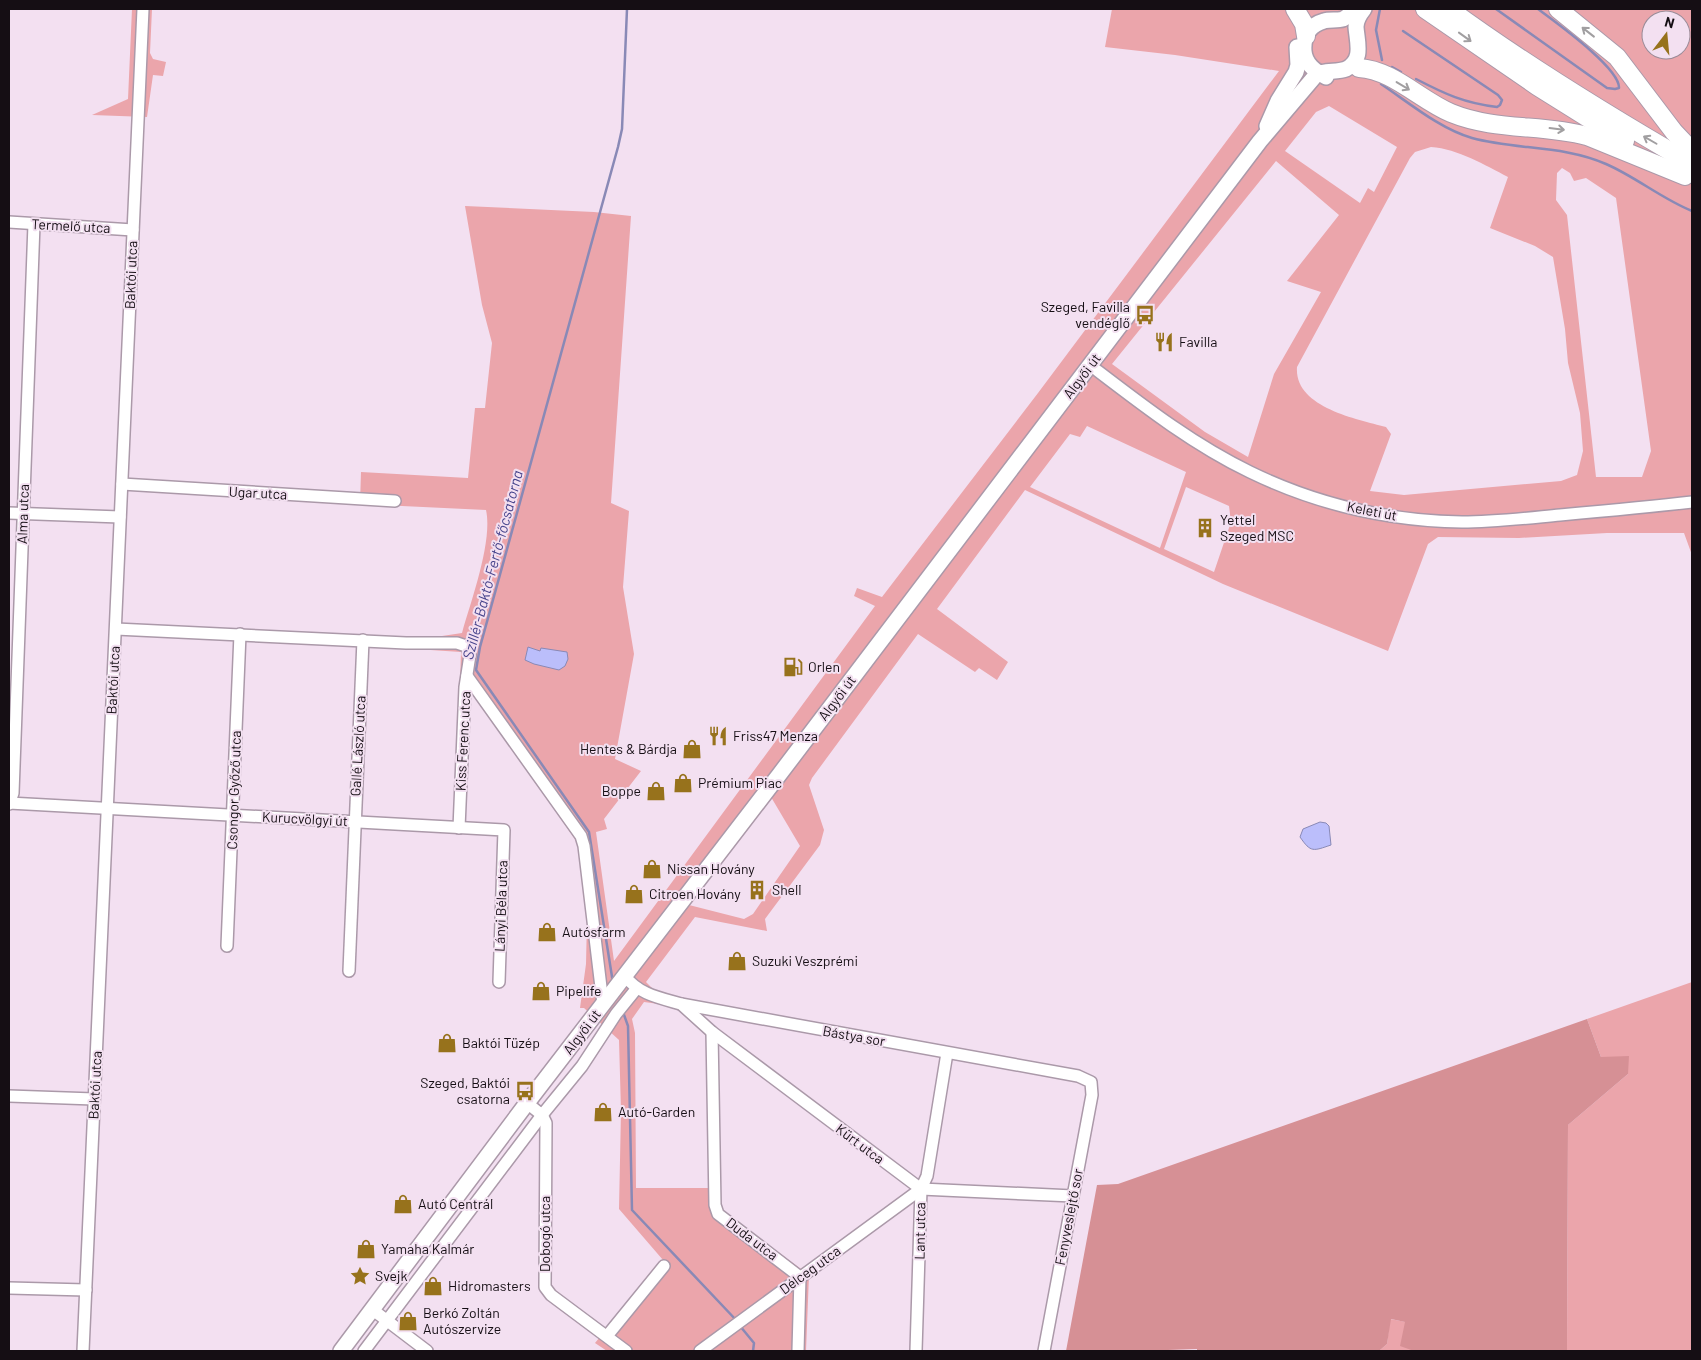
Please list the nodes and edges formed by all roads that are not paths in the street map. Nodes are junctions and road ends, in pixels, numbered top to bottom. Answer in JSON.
{"nodes":[{"id":1,"x":143,"y":9,"type":"edge"},
{"id":2,"x":1295,"y":9,"type":"edge"},
{"id":3,"x":1346,"y":9,"type":"edge"},
{"id":4,"x":1355,"y":9,"type":"edge"},
{"id":5,"x":1364,"y":9,"type":"edge"},
{"id":6,"x":1370,"y":9,"type":"edge"},
{"id":7,"x":1425,"y":9,"type":"edge"},
{"id":8,"x":1449,"y":9,"type":"edge"},
{"id":9,"x":1558,"y":9,"type":"edge"},
{"id":10,"x":1305,"y":30,"type":"junction"},
{"id":11,"x":1301,"y":67,"type":"junction"},
{"id":12,"x":1359,"y":68,"type":"junction"},
{"id":13,"x":1322,"y":75,"type":"junction"},
{"id":14,"x":1260,"y":141,"type":"junction"},
{"id":15,"x":1692,"y":152,"type":"edge"},
{"id":16,"x":1690,"y":174,"type":"edge"},
{"id":17,"x":9,"y":222,"type":"edge"},
{"id":18,"x":34,"y":224,"type":"junction"},
{"id":19,"x":133,"y":230,"type":"junction"},
{"id":20,"x":1090,"y":365,"type":"junction"},
{"id":21,"x":122,"y":484,"type":"junction"},
{"id":22,"x":394,"y":501,"type":"dead end"},
{"id":23,"x":1692,"y":502,"type":"edge"},
{"id":24,"x":9,"y":513,"type":"edge"},
{"id":25,"x":22,"y":514,"type":"junction"},
{"id":26,"x":120,"y":517,"type":"junction"},
{"id":27,"x":116,"y":629,"type":"junction"},
{"id":28,"x":240,"y":634,"type":"junction"},
{"id":29,"x":363,"y":640,"type":"junction"},
{"id":30,"x":467,"y":676,"type":"junction"},
{"id":31,"x":9,"y":804,"type":"edge"},
{"id":32,"x":107,"y":807,"type":"junction"},
{"id":33,"x":233,"y":815,"type":"junction"},
{"id":34,"x":354,"y":822,"type":"junction"},
{"id":35,"x":459,"y":828,"type":"junction"},
{"id":36,"x":504,"y":830,"type":"joint"},
{"id":37,"x":228,"y":946,"type":"dead end"},
{"id":38,"x":349,"y":971,"type":"dead end"},
{"id":39,"x":623,"y":977,"type":"junction"},
{"id":40,"x":499,"y":982,"type":"dead end"},
{"id":41,"x":637,"y":988,"type":"junction"},
{"id":42,"x":606,"y":1000,"type":"junction"},
{"id":43,"x":681,"y":1004,"type":"junction"},
{"id":44,"x":712,"y":1010,"type":"junction"},
{"id":45,"x":710,"y":1030,"type":"junction"},
{"id":46,"x":947,"y":1053,"type":"junction"},
{"id":47,"x":1090,"y":1082,"type":"joint"},
{"id":48,"x":9,"y":1096,"type":"edge"},
{"id":49,"x":94,"y":1099,"type":"junction"},
{"id":50,"x":527,"y":1103,"type":"junction"},
{"id":51,"x":542,"y":1115,"type":"junction"},
{"id":52,"x":529,"y":1132,"type":"junction"},
{"id":53,"x":546,"y":1136,"type":"junction"},
{"id":54,"x":921,"y":1189,"type":"junction"},
{"id":55,"x":1072,"y":1196,"type":"junction"},
{"id":56,"x":664,"y":1266,"type":"dead end"},
{"id":57,"x":800,"y":1277,"type":"junction"},
{"id":58,"x":9,"y":1288,"type":"edge"},
{"id":59,"x":86,"y":1290,"type":"junction"},
{"id":60,"x":373,"y":1310,"type":"junction"},
{"id":61,"x":387,"y":1321,"type":"junction"},
{"id":62,"x":607,"y":1336,"type":"junction"},
{"id":63,"x":83,"y":1351,"type":"edge"},
{"id":64,"x":341,"y":1351,"type":"edge"},
{"id":65,"x":364,"y":1351,"type":"edge"},
{"id":66,"x":427,"y":1351,"type":"edge"},
{"id":67,"x":626,"y":1351,"type":"edge"},
{"id":68,"x":700,"y":1351,"type":"edge"},
{"id":69,"x":798,"y":1351,"type":"edge"},
{"id":70,"x":916,"y":1351,"type":"edge"},
{"id":71,"x":1044,"y":1351,"type":"edge"}],
"edges":[{"from":1,"to":19,"type":"street","name":"Baktói utca"},
{"from":2,"to":10,"type":"highway"},
{"from":3,"to":10,"type":"main road"},
{"from":4,"to":10,"type":"main road"},
{"from":5,"to":13,"type":"main road"},
{"from":6,"to":12,"type":"main road"},
{"from":7,"to":16,"type":"highway","one_way":true},
{"from":16,"to":8,"type":"highway","one_way":true},
{"from":15,"to":9,"type":"highway","one_way":true},
{"from":10,"to":11,"type":"main road"},
{"from":11,"to":13,"type":"main road"},
{"from":11,"to":14,"type":"main road"},
{"from":12,"to":13,"type":"main road"},
{"from":12,"to":16,"type":"highway","one_way":true},
{"from":13,"to":14,"type":"main road"},
{"from":14,"to":20,"type":"main road","name":"Algyői út"},
{"from":17,"to":18,"type":"street","name":"Termelő utca"},
{"from":18,"to":19,"type":"street","name":"Termelő utca"},
{"from":18,"to":25,"type":"street","name":"Alma utca"},
{"from":19,"to":21,"type":"street","name":"Baktói utca"},
{"from":20,"to":23,"type":"street","name":"Keleti út"},
{"from":20,"to":39,"type":"main road","name":"Algyői út"},
{"from":21,"to":22,"type":"street","name":"Ugar utca"},
{"from":21,"to":26,"type":"street","name":"Baktói utca"},
{"from":24,"to":25,"type":"street"},
{"from":25,"to":26,"type":"street"},
{"from":25,"to":31,"type":"street","name":"Alma utca"},
{"from":26,"to":27,"type":"street","name":"Baktói utca"},
{"from":27,"to":28,"type":"street"},
{"from":27,"to":32,"type":"street","name":"Baktói utca"},
{"from":28,"to":29,"type":"street"},
{"from":28,"to":33,"type":"street","name":"Csongor Győző utca"},
{"from":29,"to":30,"type":"street","name":"Kiss Ferenc utca"},
{"from":29,"to":34,"type":"street","name":"Gallé László utca"},
{"from":30,"to":35,"type":"street","name":"Kiss Ferenc utca"},
{"from":30,"to":42,"type":"street"},
{"from":31,"to":32,"type":"street","name":"Kurucvölgyi út"},
{"from":32,"to":33,"type":"street","name":"Kurucvölgyi út"},
{"from":32,"to":49,"type":"street","name":"Baktói utca"},
{"from":33,"to":34,"type":"street","name":"Kurucvölgyi út"},
{"from":33,"to":37,"type":"street","name":"Csongor Győző utca"},
{"from":34,"to":35,"type":"street","name":"Kurucvölgyi út"},
{"from":34,"to":38,"type":"street","name":"Gallé László utca"},
{"from":35,"to":36,"type":"street","name":"Kurucvölgyi út"},
{"from":36,"to":40,"type":"street","name":"Lányi Béla utca"},
{"from":39,"to":41,"type":"street","name":"Bástya sor"},
{"from":39,"to":42,"type":"main road","name":"Algyői út"},
{"from":41,"to":43,"type":"street","name":"Bástya sor"},
{"from":41,"to":51,"type":"street","name":"Algyői út"},
{"from":42,"to":50,"type":"main road","name":"Algyői út"},
{"from":43,"to":44,"type":"street","name":"Bástya sor"},
{"from":43,"to":45,"type":"street","name":"Kürt utca"},
{"from":44,"to":45,"type":"street","name":"Duda utca"},
{"from":44,"to":46,"type":"street","name":"Bástya sor"},
{"from":45,"to":54,"type":"street","name":"Kürt utca"},
{"from":45,"to":57,"type":"street","name":"Duda utca"},
{"from":46,"to":47,"type":"street","name":"Bástya sor"},
{"from":46,"to":54,"type":"street","name":"Lant utca"},
{"from":47,"to":55,"type":"street","name":"Fenyveslejtő sor"},
{"from":48,"to":49,"type":"street"},
{"from":49,"to":59,"type":"street","name":"Baktói utca"},
{"from":50,"to":51,"type":"street"},
{"from":50,"to":60,"type":"main road","name":"Algyői út"},
{"from":51,"to":52,"type":"street","name":"Algyői út"},
{"from":51,"to":53,"type":"street","name":"Dobogó utca"},
{"from":52,"to":53,"type":"street"},
{"from":52,"to":61,"type":"street","name":"Algyői út"},
{"from":53,"to":62,"type":"street","name":"Dobogó utca"},
{"from":54,"to":55,"type":"street"},
{"from":54,"to":57,"type":"street","name":"Délceg utca"},
{"from":54,"to":70,"type":"street","name":"Lant utca"},
{"from":55,"to":71,"type":"street","name":"Fenyveslejtő sor"},
{"from":56,"to":62,"type":"street"},
{"from":57,"to":68,"type":"street","name":"Délceg utca"},
{"from":57,"to":69,"type":"street"},
{"from":58,"to":59,"type":"street"},
{"from":59,"to":63,"type":"street","name":"Baktói utca"},
{"from":60,"to":61,"type":"street"},
{"from":60,"to":64,"type":"main road","name":"Algyői út"},
{"from":61,"to":65,"type":"street","name":"Algyői út"},
{"from":61,"to":66,"type":"street"},
{"from":62,"to":67,"type":"street","name":"Dobogó utca"}]}
